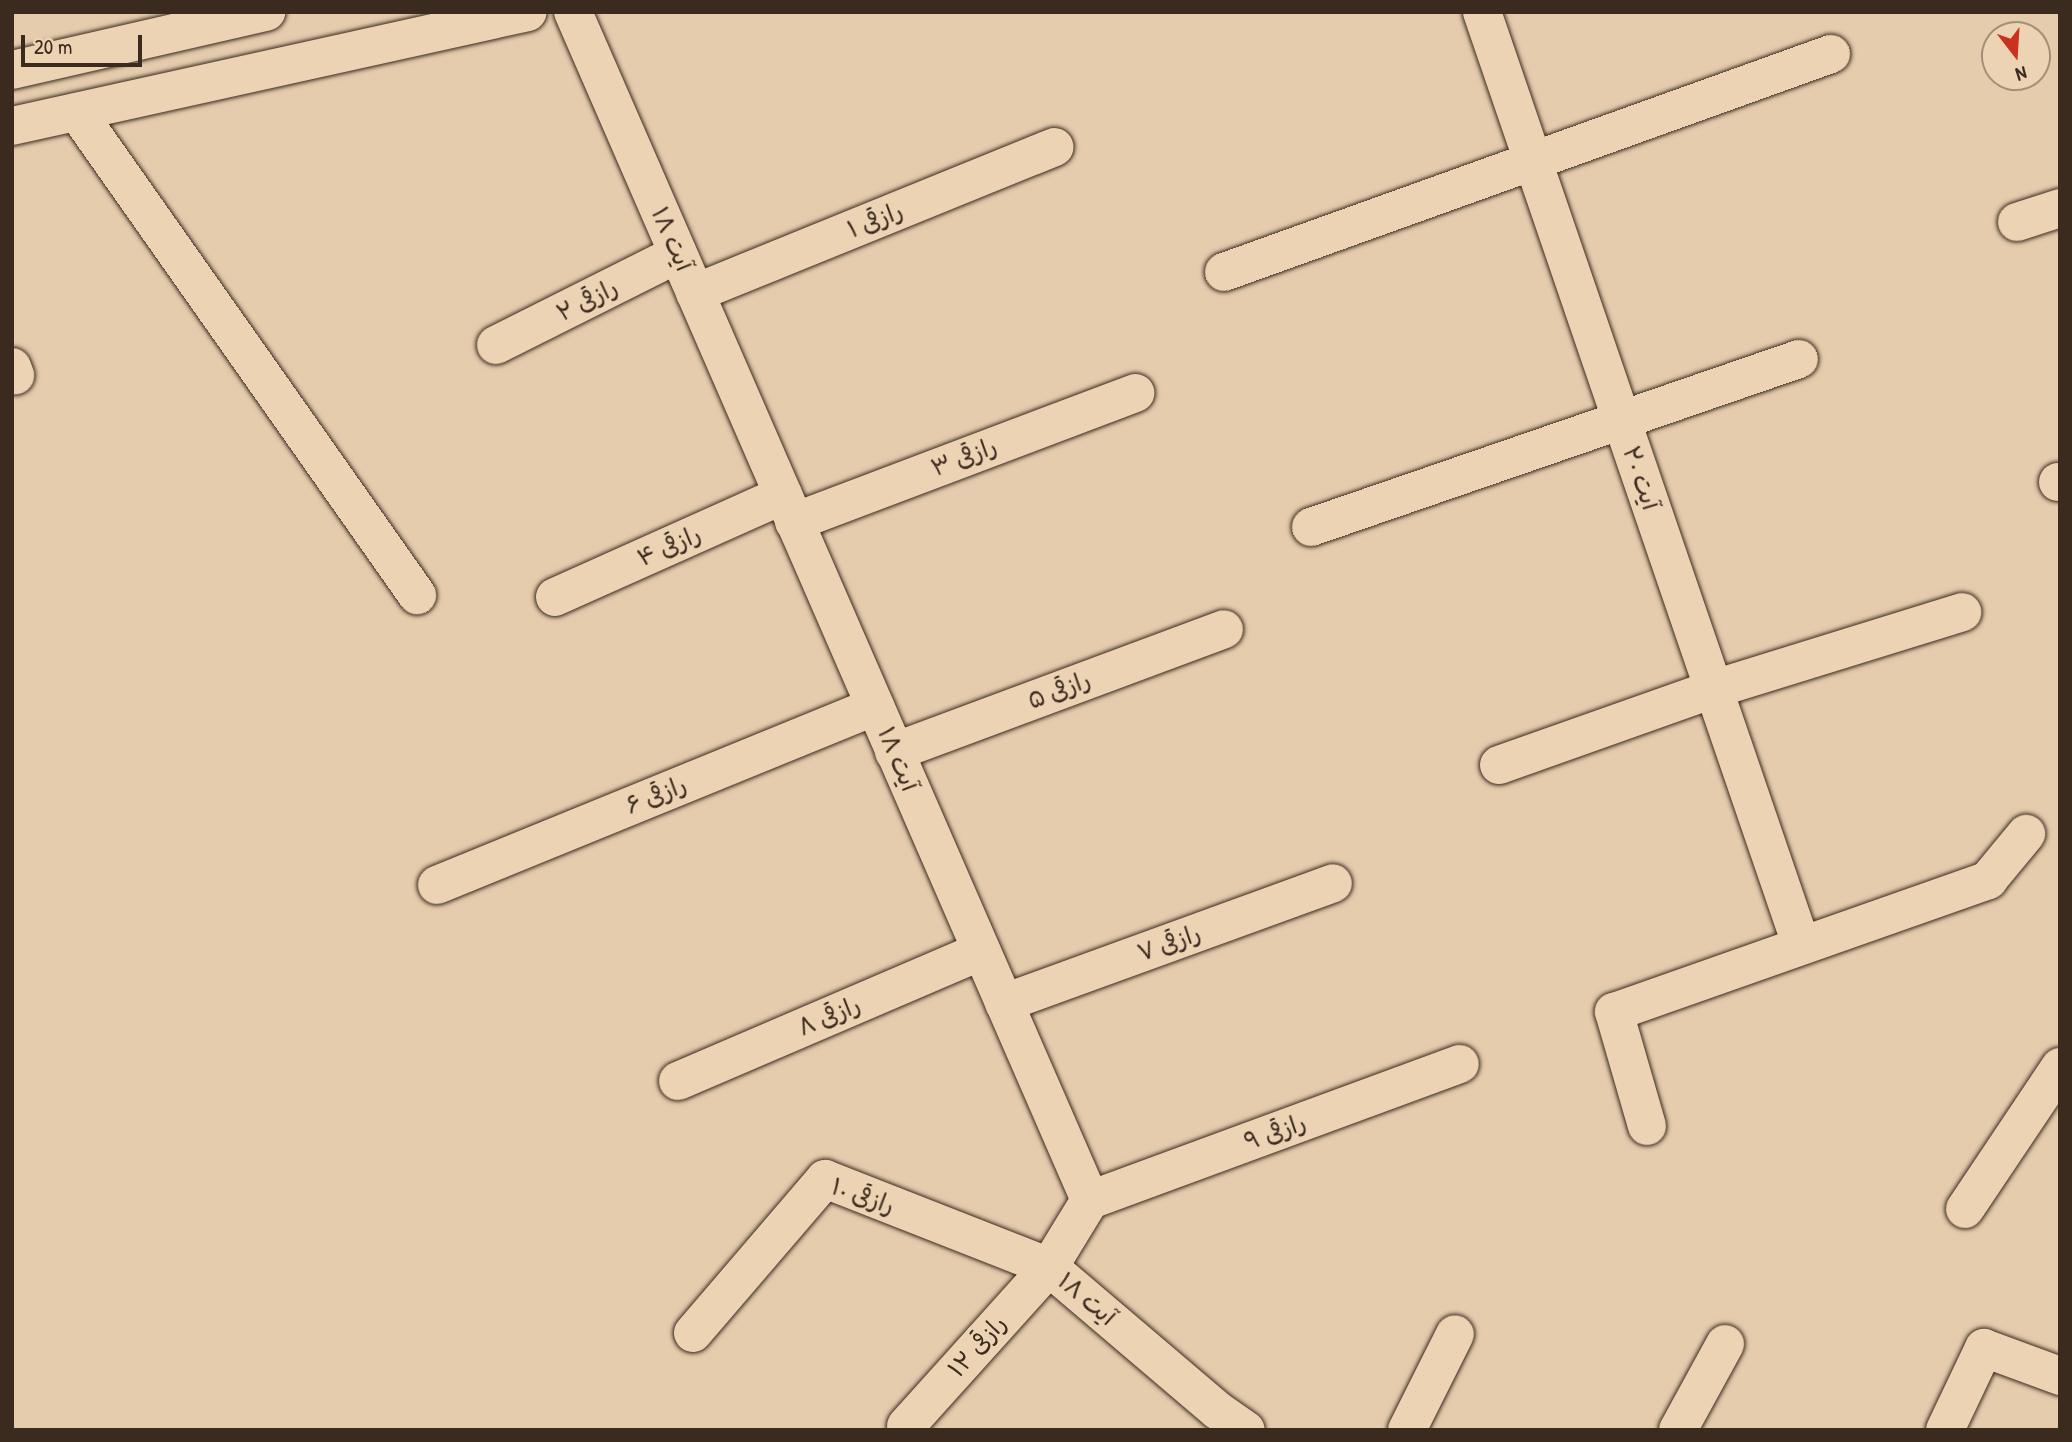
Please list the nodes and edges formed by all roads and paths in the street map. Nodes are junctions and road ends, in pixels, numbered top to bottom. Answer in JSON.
{"nodes":[{"id":1,"x":528,"y":12,"type":"edge"},
{"id":2,"x":573,"y":12,"type":"edge"},
{"id":3,"x":1482,"y":12,"type":"edge"},
{"id":4,"x":251,"y":16,"type":"edge"},
{"id":5,"x":146,"y":40,"type":"junction"},
{"id":6,"x":1831,"y":54,"type":"dead end"},
{"id":7,"x":12,"y":70,"type":"edge"},
{"id":8,"x":242,"y":76,"type":"junction"},
{"id":9,"x":146,"y":96,"type":"junction"},
{"id":10,"x":77,"y":112,"type":"junction"},
{"id":11,"x":12,"y":126,"type":"edge"},
{"id":12,"x":1055,"y":147,"type":"dead end"},
{"id":13,"x":1532,"y":159,"type":"junction"},
{"id":14,"x":2060,"y":208,"type":"edge"},
{"id":15,"x":2017,"y":222,"type":"dead end"},
{"id":16,"x":678,"y":254,"type":"junction"},
{"id":17,"x":1224,"y":272,"type":"dead end"},
{"id":18,"x":695,"y":293,"type":"junction"},
{"id":19,"x":496,"y":345,"type":"dead end"},
{"id":20,"x":1799,"y":359,"type":"dead end"},
{"id":21,"x":1135,"y":393,"type":"dead end"},
{"id":22,"x":1621,"y":419,"type":"junction"},
{"id":23,"x":789,"y":508,"type":"junction"},
{"id":24,"x":1311,"y":527,"type":"dead end"},
{"id":25,"x":417,"y":595,"type":"dead end"},
{"id":26,"x":555,"y":597,"type":"dead end"},
{"id":27,"x":1962,"y":612,"type":"dead end"},
{"id":28,"x":1224,"y":628,"type":"dead end"},
{"id":29,"x":1714,"y":689,"type":"junction"},
{"id":30,"x":875,"y":706,"type":"junction"},
{"id":31,"x":894,"y":752,"type":"junction"},
{"id":32,"x":1499,"y":765,"type":"dead end"},
{"id":33,"x":2026,"y":834,"type":"dead end"},
{"id":34,"x":1333,"y":883,"type":"dead end"},
{"id":35,"x":437,"y":885,"type":"dead end"},
{"id":36,"x":1801,"y":944,"type":"junction"},
{"id":37,"x":981,"y":951,"type":"junction"},
{"id":38,"x":1004,"y":1003,"type":"junction"},
{"id":39,"x":1460,"y":1064,"type":"dead end"},
{"id":40,"x":2060,"y":1067,"type":"edge"},
{"id":41,"x":678,"y":1081,"type":"dead end"},
{"id":42,"x":1647,"y":1126,"type":"dead end"},
{"id":43,"x":1090,"y":1200,"type":"junction"},
{"id":44,"x":1965,"y":1209,"type":"dead end"},
{"id":45,"x":1049,"y":1267,"type":"junction"},
{"id":46,"x":693,"y":1333,"type":"dead end"},
{"id":47,"x":1455,"y":1334,"type":"dead end"},
{"id":48,"x":1725,"y":1345,"type":"dead end"},
{"id":49,"x":2060,"y":1376,"type":"edge"},
{"id":50,"x":1217,"y":1423,"type":"edge"},
{"id":51,"x":906,"y":1426,"type":"dead end"},
{"id":52,"x":1407,"y":1430,"type":"edge"},
{"id":53,"x":1678,"y":1430,"type":"edge"},
{"id":54,"x":1945,"y":1430,"type":"edge"}],
"edges":[{"from":1,"to":8,"type":"street"},
{"from":2,"to":16,"type":"street","name":"آیت ۱۸"},
{"from":3,"to":13,"type":"street","name":"آیت ۲۰"},
{"from":4,"to":5,"type":"street"},
{"from":4,"to":8,"type":"street"},
{"from":5,"to":7,"type":"street"},
{"from":5,"to":9,"type":"street"},
{"from":6,"to":13,"type":"street"},
{"from":8,"to":9,"type":"street"},
{"from":9,"to":10,"type":"street"},
{"from":10,"to":11,"type":"street"},
{"from":10,"to":25,"type":"street"},
{"from":12,"to":18,"type":"street","name":"رازقی ۱"},
{"from":13,"to":17,"type":"street"},
{"from":13,"to":22,"type":"street","name":"آیت ۲۰"},
{"from":14,"to":15,"type":"street"},
{"from":16,"to":18,"type":"street","name":"آیت ۱۸"},
{"from":16,"to":19,"type":"street","name":"رازقی ۲"},
{"from":18,"to":23,"type":"street","name":"آیت ۱۸"},
{"from":20,"to":22,"type":"street"},
{"from":21,"to":23,"type":"street","name":"رازقی ۳"},
{"from":22,"to":24,"type":"street"},
{"from":22,"to":29,"type":"street","name":"آیت ۲۰"},
{"from":23,"to":26,"type":"street","name":"رازقی ۴"},
{"from":23,"to":30,"type":"street","name":"آیت ۱۸"},
{"from":27,"to":29,"type":"street"},
{"from":28,"to":31,"type":"street","name":"رازقی ۵"},
{"from":29,"to":32,"type":"street"},
{"from":29,"to":36,"type":"street","name":"آیت ۲۰"},
{"from":30,"to":31,"type":"street","name":"آیت ۱۸"},
{"from":30,"to":35,"type":"street","name":"رازقی ۶"},
{"from":31,"to":37,"type":"street","name":"آیت ۱۸"},
{"from":33,"to":36,"type":"street"},
{"from":34,"to":38,"type":"street","name":"رازقی ۷"},
{"from":36,"to":42,"type":"street"},
{"from":37,"to":38,"type":"street","name":"آیت ۱۸"},
{"from":37,"to":41,"type":"street","name":"رازقی ۸"},
{"from":38,"to":43,"type":"street","name":"آیت ۱۸"},
{"from":39,"to":43,"type":"street","name":"رازقی ۹"},
{"from":40,"to":44,"type":"street"},
{"from":43,"to":45,"type":"street","name":"آیت ۱۸"},
{"from":45,"to":46,"type":"street","name":"رازقی ۱۰"},
{"from":45,"to":50,"type":"street","name":"آیت ۱۸"},
{"from":45,"to":51,"type":"street","name":"رازقی ۱۲"},
{"from":47,"to":52,"type":"street"},
{"from":48,"to":53,"type":"street"},
{"from":49,"to":54,"type":"street"}]}
